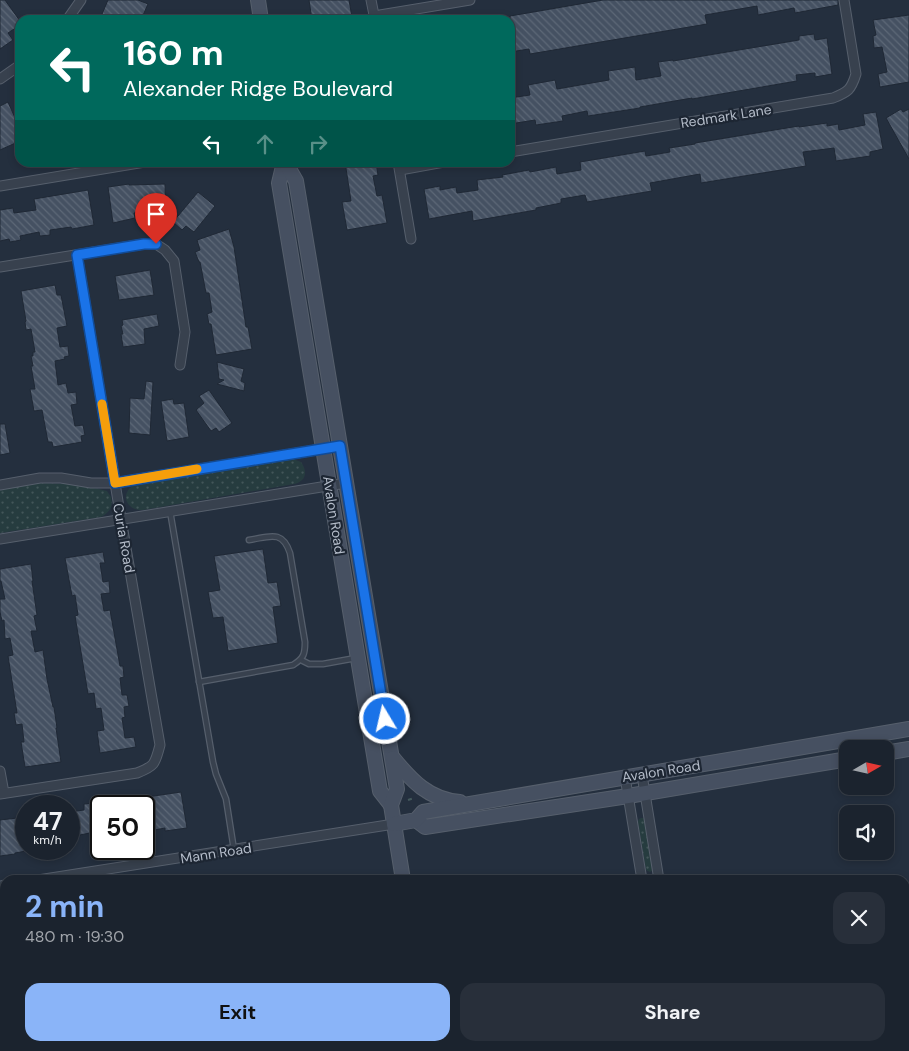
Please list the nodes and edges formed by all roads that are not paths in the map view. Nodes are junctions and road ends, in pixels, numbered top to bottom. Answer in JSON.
{"nodes":[{"id":1,"x":81,"y":0,"type":"edge"},
{"id":2,"x":258,"y":0,"type":"edge"},
{"id":3,"x":371,"y":0,"type":"edge"},
{"id":4,"x":470,"y":0,"type":"edge"},
{"id":5,"x":844,"y":0,"type":"edge"},
{"id":6,"x":70,"y":15,"type":"edge"},
{"id":7,"x":260,"y":15,"type":"edge"},
{"id":8,"x":374,"y":15,"type":"edge"},
{"id":9,"x":390,"y":15,"type":"edge"},
{"id":10,"x":15,"y":68,"type":"edge"},
{"id":11,"x":0,"y":79,"type":"edge"},
{"id":12,"x":515,"y":151,"type":"edge"},
{"id":13,"x":115,"y":167,"type":"edge"},
{"id":14,"x":283,"y":167,"type":"edge"},
{"id":15,"x":287,"y":167,"type":"edge"},
{"id":16,"x":399,"y":167,"type":"edge"},
{"id":17,"x":0,"y":186,"type":"edge"},
{"id":18,"x":411,"y":239,"type":"dead end"},
{"id":19,"x":77,"y":255,"type":"junction"},
{"id":20,"x":0,"y":268,"type":"edge"},
{"id":21,"x":180,"y":366,"type":"dead end"},
{"id":22,"x":340,"y":446,"type":"junction"},
{"id":23,"x":323,"y":449,"type":"junction"},
{"id":24,"x":346,"y":482,"type":"junction"},
{"id":25,"x":115,"y":483,"type":"junction"},
{"id":26,"x":0,"y":485,"type":"edge"},
{"id":27,"x":329,"y":485,"type":"junction"},
{"id":28,"x":170,"y":511,"type":"junction"},
{"id":29,"x":121,"y":518,"type":"junction"},
{"id":30,"x":0,"y":539,"type":"edge"},
{"id":31,"x":249,"y":540,"type":"dead end"},
{"id":32,"x":358,"y":657,"type":"junction"},
{"id":33,"x":301,"y":660,"type":"junction"},
{"id":34,"x":199,"y":682,"type":"junction"},
{"id":35,"x":909,"y":729,"type":"edge"},
{"id":36,"x":909,"y":748,"type":"edge"},
{"id":37,"x":894,"y":750,"type":"edge"},
{"id":38,"x":392,"y":757,"type":"junction"},
{"id":39,"x":839,"y":761,"type":"edge"},
{"id":40,"x":0,"y":771,"type":"edge"},
{"id":41,"x":642,"y":775,"type":"junction"},
{"id":42,"x":625,"y":777,"type":"junction"},
{"id":43,"x":645,"y":793,"type":"junction"},
{"id":44,"x":2,"y":794,"type":"edge"},
{"id":45,"x":628,"y":796,"type":"junction"},
{"id":46,"x":473,"y":803,"type":"junction"},
{"id":47,"x":392,"y":804,"type":"junction"},
{"id":48,"x":416,"y":820,"type":"junction"},
{"id":49,"x":394,"y":824,"type":"junction"},
{"id":50,"x":234,"y":850,"type":"junction"},
{"id":51,"x":101,"y":875,"type":"edge"},
{"id":52,"x":402,"y":875,"type":"edge"},
{"id":53,"x":641,"y":875,"type":"edge"},
{"id":54,"x":658,"y":875,"type":"edge"}],
"edges":[{"from":1,"to":6,"type":"street"},
{"from":2,"to":7,"type":"main road"},
{"from":3,"to":8,"type":"street"},
{"from":4,"to":9,"type":"street"},
{"from":5,"to":12,"type":"street","name":"Redmark Lane"},
{"from":10,"to":11,"type":"street"},
{"from":13,"to":17,"type":"street"},
{"from":14,"to":23,"type":"main road","name":"Avalon Road"},
{"from":15,"to":22,"type":"main road","name":"Avalon Road"},
{"from":16,"to":18,"type":"street"},
{"from":19,"to":20,"type":"street"},
{"from":19,"to":21,"type":"street"},
{"from":19,"to":25,"type":"street","name":"Curia Road"},
{"from":22,"to":23,"type":"street"},
{"from":22,"to":24,"type":"main road","name":"Avalon Road"},
{"from":23,"to":25,"type":"street"},
{"from":23,"to":27,"type":"main road","name":"Avalon Road"},
{"from":24,"to":27,"type":"street"},
{"from":24,"to":38,"type":"main road","name":"Avalon Road"},
{"from":25,"to":26,"type":"street"},
{"from":25,"to":29,"type":"street","name":"Curia Road"},
{"from":27,"to":28,"type":"street"},
{"from":27,"to":32,"type":"main road","name":"Avalon Road"},
{"from":28,"to":29,"type":"street"},
{"from":28,"to":34,"type":"lane"},
{"from":29,"to":30,"type":"street"},
{"from":29,"to":44,"type":"street","name":"Curia Road"},
{"from":31,"to":33,"type":"lane"},
{"from":32,"to":33,"type":"lane"},
{"from":32,"to":47,"type":"main road","name":"Avalon Road"},
{"from":33,"to":34,"type":"lane"},
{"from":34,"to":50,"type":"lane"},
{"from":35,"to":41,"type":"main road","name":"Avalon Road"},
{"from":36,"to":37,"type":"main road"},
{"from":38,"to":46,"type":"main road"},
{"from":38,"to":47,"type":"main road","name":"Avalon Road"},
{"from":39,"to":43,"type":"main road","name":"Avalon Road"},
{"from":40,"to":44,"type":"street"},
{"from":41,"to":42,"type":"main road","name":"Avalon Road"},
{"from":41,"to":43,"type":"street"},
{"from":42,"to":45,"type":"street"},
{"from":42,"to":46,"type":"main road","name":"Avalon Road"},
{"from":43,"to":45,"type":"main road","name":"Avalon Road"},
{"from":43,"to":54,"type":"street"},
{"from":45,"to":48,"type":"main road","name":"Avalon Road"},
{"from":45,"to":53,"type":"street"},
{"from":46,"to":48,"type":"main road","name":"Avalon Road"},
{"from":47,"to":49,"type":"main road","name":"Avalon Road"},
{"from":48,"to":49,"type":"main road","name":"Avalon Road"},
{"from":49,"to":50,"type":"street","name":"Mann Road"},
{"from":49,"to":52,"type":"main road"},
{"from":50,"to":51,"type":"street","name":"Mann Road"}]}
